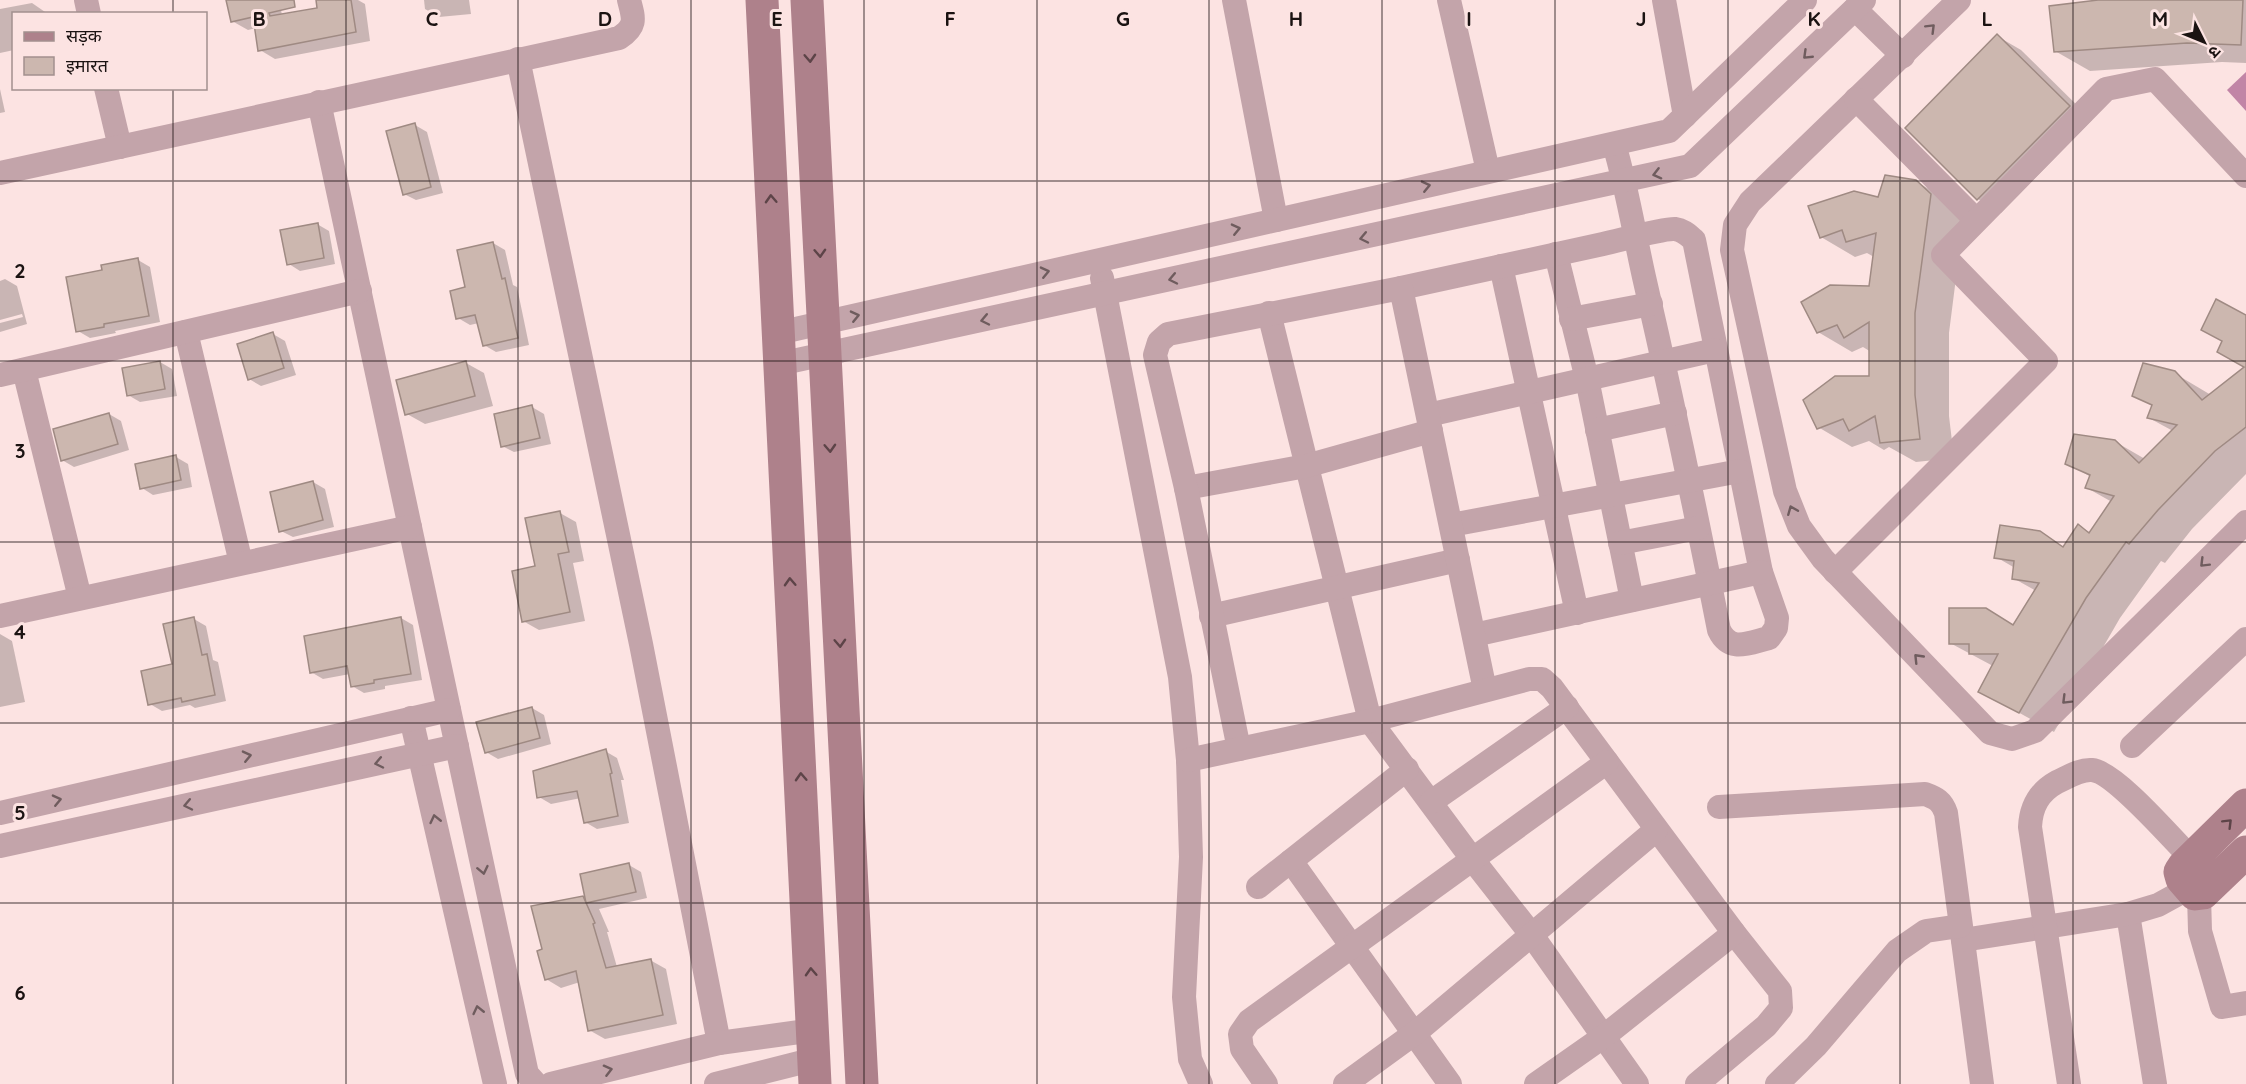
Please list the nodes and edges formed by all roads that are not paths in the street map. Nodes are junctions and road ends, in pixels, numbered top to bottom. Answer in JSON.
{"nodes":[{"id":1,"x":629,"y":0,"type":"edge"},
{"id":2,"x":762,"y":0,"type":"edge"},
{"id":3,"x":807,"y":0,"type":"edge"},
{"id":4,"x":1234,"y":0,"type":"edge"},
{"id":5,"x":1449,"y":0,"type":"edge"},
{"id":6,"x":1664,"y":0,"type":"edge"},
{"id":7,"x":1805,"y":0,"type":"edge"},
{"id":8,"x":1959,"y":0,"type":"edge"},
{"id":9,"x":1860,"y":4,"type":"edge"},
{"id":10,"x":1903,"y":56,"type":"junction"},
{"id":11,"x":518,"y":59,"type":"junction"},
{"id":12,"x":106,"y":90,"type":"edge"},
{"id":13,"x":1856,"y":99,"type":"junction"},
{"id":14,"x":320,"y":102,"type":"junction"},
{"id":15,"x":1685,"y":116,"type":"junction"},
{"id":16,"x":1614,"y":144,"type":"junction"},
{"id":17,"x":120,"y":147,"type":"junction"},
{"id":18,"x":1488,"y":171,"type":"junction"},
{"id":19,"x":0,"y":173,"type":"edge"},
{"id":20,"x":2246,"y":176,"type":"edge"},
{"id":21,"x":1625,"y":181,"type":"junction"},
{"id":22,"x":1276,"y":220,"type":"junction"},
{"id":23,"x":1976,"y":220,"type":"junction"},
{"id":24,"x":1635,"y":237,"type":"junction"},
{"id":25,"x":1556,"y":254,"type":"junction"},
{"id":26,"x":1100,"y":260,"type":"junction"},
{"id":27,"x":1501,"y":266,"type":"junction"},
{"id":28,"x":1401,"y":288,"type":"junction"},
{"id":29,"x":360,"y":291,"type":"junction"},
{"id":30,"x":1104,"y":294,"type":"junction"},
{"id":31,"x":1651,"y":304,"type":"junction"},
{"id":32,"x":1269,"y":313,"type":"junction"},
{"id":33,"x":1571,"y":319,"type":"junction"},
{"id":34,"x":186,"y":332,"type":"junction"},
{"id":35,"x":824,"y":339,"type":"junction"},
{"id":36,"x":778,"y":349,"type":"junction"},
{"id":37,"x":1715,"y":350,"type":"junction"},
{"id":38,"x":1664,"y":362,"type":"junction"},
{"id":39,"x":24,"y":370,"type":"junction"},
{"id":40,"x":0,"y":375,"type":"edge"},
{"id":41,"x":1587,"y":379,"type":"junction"},
{"id":42,"x":1528,"y":392,"type":"junction"},
{"id":43,"x":1675,"y":413,"type":"junction"},
{"id":44,"x":1429,"y":423,"type":"junction"},
{"id":45,"x":1597,"y":430,"type":"junction"},
{"id":46,"x":1306,"y":466,"type":"junction"},
{"id":47,"x":1740,"y":471,"type":"junction"},
{"id":48,"x":1689,"y":481,"type":"junction"},
{"id":49,"x":1186,"y":488,"type":"junction"},
{"id":50,"x":1610,"y":495,"type":"junction"},
{"id":51,"x":1552,"y":506,"type":"junction"},
{"id":52,"x":2246,"y":522,"type":"edge"},
{"id":53,"x":1451,"y":525,"type":"junction"},
{"id":54,"x":410,"y":526,"type":"junction"},
{"id":55,"x":1698,"y":528,"type":"junction"},
{"id":56,"x":1620,"y":543,"type":"junction"},
{"id":57,"x":1458,"y":560,"type":"junction"},
{"id":58,"x":241,"y":563,"type":"junction"},
{"id":59,"x":1761,"y":572,"type":"junction"},
{"id":60,"x":1835,"y":572,"type":"junction"},
{"id":61,"x":1710,"y":584,"type":"junction"},
{"id":62,"x":1337,"y":589,"type":"junction"},
{"id":63,"x":80,"y":598,"type":"junction"},
{"id":64,"x":1632,"y":600,"type":"junction"},
{"id":65,"x":1577,"y":613,"type":"junction"},
{"id":66,"x":0,"y":616,"type":"edge"},
{"id":67,"x":1211,"y":616,"type":"junction"},
{"id":68,"x":1474,"y":635,"type":"junction"},
{"id":69,"x":2246,"y":639,"type":"edge"},
{"id":70,"x":1485,"y":690,"type":"junction"},
{"id":71,"x":1567,"y":708,"type":"junction"},
{"id":72,"x":449,"y":710,"type":"junction"},
{"id":73,"x":411,"y":718,"type":"junction"},
{"id":74,"x":1370,"y":722,"type":"junction"},
{"id":75,"x":457,"y":746,"type":"junction"},
{"id":76,"x":2132,"y":746,"type":"dead end"},
{"id":77,"x":1239,"y":749,"type":"junction"},
{"id":78,"x":420,"y":754,"type":"junction"},
{"id":79,"x":1188,"y":760,"type":"junction"},
{"id":80,"x":1607,"y":762,"type":"junction"},
{"id":81,"x":1407,"y":769,"type":"junction"},
{"id":82,"x":1431,"y":802,"type":"junction"},
{"id":83,"x":2246,"y":805,"type":"edge"},
{"id":84,"x":1719,"y":807,"type":"dead end"},
{"id":85,"x":0,"y":813,"type":"edge"},
{"id":86,"x":1656,"y":830,"type":"junction"},
{"id":87,"x":0,"y":846,"type":"edge"},
{"id":88,"x":2246,"y":852,"type":"edge"},
{"id":89,"x":1473,"y":860,"type":"junction"},
{"id":90,"x":1291,"y":861,"type":"junction"},
{"id":91,"x":2193,"y":880,"type":"junction"},
{"id":92,"x":1258,"y":887,"type":"dead end"},
{"id":93,"x":2128,"y":914,"type":"junction"},
{"id":94,"x":2046,"y":927,"type":"junction"},
{"id":95,"x":1734,"y":933,"type":"junction"},
{"id":96,"x":1962,"y":933,"type":"junction"},
{"id":97,"x":1531,"y":934,"type":"junction"},
{"id":98,"x":1351,"y":945,"type":"junction"},
{"id":99,"x":2246,"y":1003,"type":"edge"},
{"id":100,"x":1415,"y":1033,"type":"junction"},
{"id":101,"x":1603,"y":1036,"type":"junction"},
{"id":102,"x":719,"y":1043,"type":"junction"},
{"id":103,"x":814,"y":1058,"type":"edge"},
{"id":104,"x":495,"y":1084,"type":"edge"},
{"id":105,"x":534,"y":1084,"type":"edge"},
{"id":106,"x":551,"y":1084,"type":"edge"},
{"id":107,"x":716,"y":1084,"type":"edge"},
{"id":108,"x":862,"y":1084,"type":"edge"},
{"id":109,"x":1201,"y":1084,"type":"edge"},
{"id":110,"x":1266,"y":1084,"type":"edge"},
{"id":111,"x":1345,"y":1084,"type":"edge"},
{"id":112,"x":1450,"y":1084,"type":"edge"},
{"id":113,"x":1536,"y":1084,"type":"edge"},
{"id":114,"x":1637,"y":1084,"type":"edge"},
{"id":115,"x":1697,"y":1084,"type":"edge"},
{"id":116,"x":1777,"y":1084,"type":"edge"},
{"id":117,"x":1982,"y":1084,"type":"edge"},
{"id":118,"x":2069,"y":1084,"type":"edge"},
{"id":119,"x":2155,"y":1084,"type":"edge"}],
"edges":[{"from":1,"to":11,"type":"street"},
{"from":36,"to":2,"type":"street","one_way":true},
{"from":3,"to":35,"type":"street","one_way":true},
{"from":4,"to":22,"type":"street"},
{"from":5,"to":18,"type":"street"},
{"from":6,"to":15,"type":"street"},
{"from":7,"to":15,"type":"street"},
{"from":10,"to":8,"type":"street","one_way":true},
{"from":9,"to":10,"type":"street"},
{"from":9,"to":21,"type":"street","one_way":true},
{"from":10,"to":13,"type":"street"},
{"from":11,"to":14,"type":"street"},
{"from":11,"to":102,"type":"street"},
{"from":12,"to":17,"type":"street"},
{"from":13,"to":23,"type":"street"},
{"from":60,"to":13,"type":"street","one_way":true},
{"from":14,"to":17,"type":"street"},
{"from":14,"to":29,"type":"street"},
{"from":15,"to":16,"type":"street"},
{"from":16,"to":18,"type":"street"},
{"from":16,"to":21,"type":"street"},
{"from":17,"to":19,"type":"street"},
{"from":22,"to":18,"type":"street","one_way":true},
{"from":20,"to":23,"type":"street"},
{"from":21,"to":24,"type":"street"},
{"from":21,"to":30,"type":"street","one_way":true},
{"from":26,"to":22,"type":"street","one_way":true},
{"from":23,"to":60,"type":"street"},
{"from":24,"to":25,"type":"street"},
{"from":24,"to":31,"type":"street"},
{"from":24,"to":37,"type":"street"},
{"from":25,"to":27,"type":"street"},
{"from":25,"to":33,"type":"street"},
{"from":26,"to":30,"type":"street"},
{"from":35,"to":26,"type":"street","one_way":true},
{"from":27,"to":28,"type":"street"},
{"from":27,"to":42,"type":"street"},
{"from":28,"to":32,"type":"street"},
{"from":28,"to":44,"type":"street"},
{"from":29,"to":34,"type":"street"},
{"from":29,"to":54,"type":"street"},
{"from":30,"to":35,"type":"street","one_way":true},
{"from":30,"to":79,"type":"street"},
{"from":31,"to":33,"type":"street"},
{"from":31,"to":38,"type":"street"},
{"from":32,"to":46,"type":"street"},
{"from":32,"to":49,"type":"street"},
{"from":33,"to":41,"type":"street"},
{"from":34,"to":39,"type":"street"},
{"from":34,"to":58,"type":"street"},
{"from":35,"to":36,"type":"street"},
{"from":35,"to":108,"type":"street","one_way":true},
{"from":103,"to":36,"type":"street","one_way":true},
{"from":37,"to":38,"type":"street"},
{"from":37,"to":47,"type":"street"},
{"from":38,"to":41,"type":"street"},
{"from":38,"to":43,"type":"street"},
{"from":39,"to":40,"type":"street"},
{"from":39,"to":63,"type":"street"},
{"from":41,"to":42,"type":"street"},
{"from":41,"to":45,"type":"street"},
{"from":42,"to":44,"type":"street"},
{"from":42,"to":51,"type":"street"},
{"from":43,"to":45,"type":"street"},
{"from":43,"to":48,"type":"street"},
{"from":44,"to":46,"type":"street"},
{"from":44,"to":53,"type":"street"},
{"from":45,"to":50,"type":"street"},
{"from":46,"to":49,"type":"street"},
{"from":46,"to":62,"type":"street"},
{"from":47,"to":48,"type":"street"},
{"from":47,"to":59,"type":"street"},
{"from":48,"to":50,"type":"street"},
{"from":48,"to":55,"type":"street"},
{"from":49,"to":67,"type":"street"},
{"from":50,"to":51,"type":"street"},
{"from":50,"to":56,"type":"street"},
{"from":51,"to":53,"type":"street"},
{"from":51,"to":65,"type":"street"},
{"from":52,"to":60,"type":"street","one_way":true},
{"from":53,"to":57,"type":"street"},
{"from":54,"to":58,"type":"street"},
{"from":54,"to":72,"type":"street"},
{"from":55,"to":56,"type":"street"},
{"from":55,"to":61,"type":"street"},
{"from":56,"to":64,"type":"street"},
{"from":57,"to":62,"type":"street"},
{"from":57,"to":68,"type":"street"},
{"from":58,"to":63,"type":"street"},
{"from":59,"to":61,"type":"street"},
{"from":59,"to":61,"type":"street"},
{"from":61,"to":64,"type":"street"},
{"from":62,"to":67,"type":"street"},
{"from":62,"to":74,"type":"street"},
{"from":63,"to":66,"type":"street"},
{"from":64,"to":65,"type":"street"},
{"from":65,"to":68,"type":"street"},
{"from":67,"to":77,"type":"street"},
{"from":68,"to":70,"type":"street"},
{"from":69,"to":76,"type":"street"},
{"from":70,"to":71,"type":"street"},
{"from":70,"to":74,"type":"street"},
{"from":71,"to":80,"type":"street"},
{"from":71,"to":82,"type":"street"},
{"from":72,"to":73,"type":"street"},
{"from":72,"to":75,"type":"street"},
{"from":73,"to":78,"type":"street"},
{"from":85,"to":73,"type":"street","one_way":true},
{"from":74,"to":77,"type":"street"},
{"from":74,"to":81,"type":"street"},
{"from":75,"to":78,"type":"street"},
{"from":75,"to":105,"type":"street","one_way":true},
{"from":77,"to":79,"type":"street"},
{"from":78,"to":87,"type":"street","one_way":true},
{"from":104,"to":78,"type":"street","one_way":true},
{"from":79,"to":109,"type":"street"},
{"from":80,"to":86,"type":"street"},
{"from":80,"to":89,"type":"street"},
{"from":81,"to":82,"type":"street"},
{"from":81,"to":90,"type":"street"},
{"from":82,"to":89,"type":"street"},
{"from":91,"to":83,"type":"street","one_way":true},
{"from":84,"to":96,"type":"street"},
{"from":86,"to":95,"type":"street"},
{"from":86,"to":97,"type":"street"},
{"from":88,"to":91,"type":"street"},
{"from":89,"to":97,"type":"street"},
{"from":89,"to":98,"type":"street"},
{"from":90,"to":92,"type":"street"},
{"from":90,"to":98,"type":"street"},
{"from":91,"to":93,"type":"street"},
{"from":91,"to":94,"type":"street"},
{"from":91,"to":99,"type":"street"},
{"from":93,"to":94,"type":"street"},
{"from":93,"to":119,"type":"street"},
{"from":94,"to":96,"type":"street"},
{"from":94,"to":118,"type":"street"},
{"from":95,"to":101,"type":"street"},
{"from":95,"to":115,"type":"street"},
{"from":96,"to":116,"type":"street"},
{"from":96,"to":117,"type":"street"},
{"from":97,"to":100,"type":"street"},
{"from":97,"to":101,"type":"street"},
{"from":98,"to":100,"type":"street"},
{"from":98,"to":110,"type":"street"},
{"from":100,"to":111,"type":"street"},
{"from":100,"to":112,"type":"street"},
{"from":101,"to":113,"type":"street"},
{"from":101,"to":114,"type":"street"},
{"from":102,"to":103,"type":"street"},
{"from":106,"to":102,"type":"street","one_way":true},
{"from":103,"to":107,"type":"street"}]}
